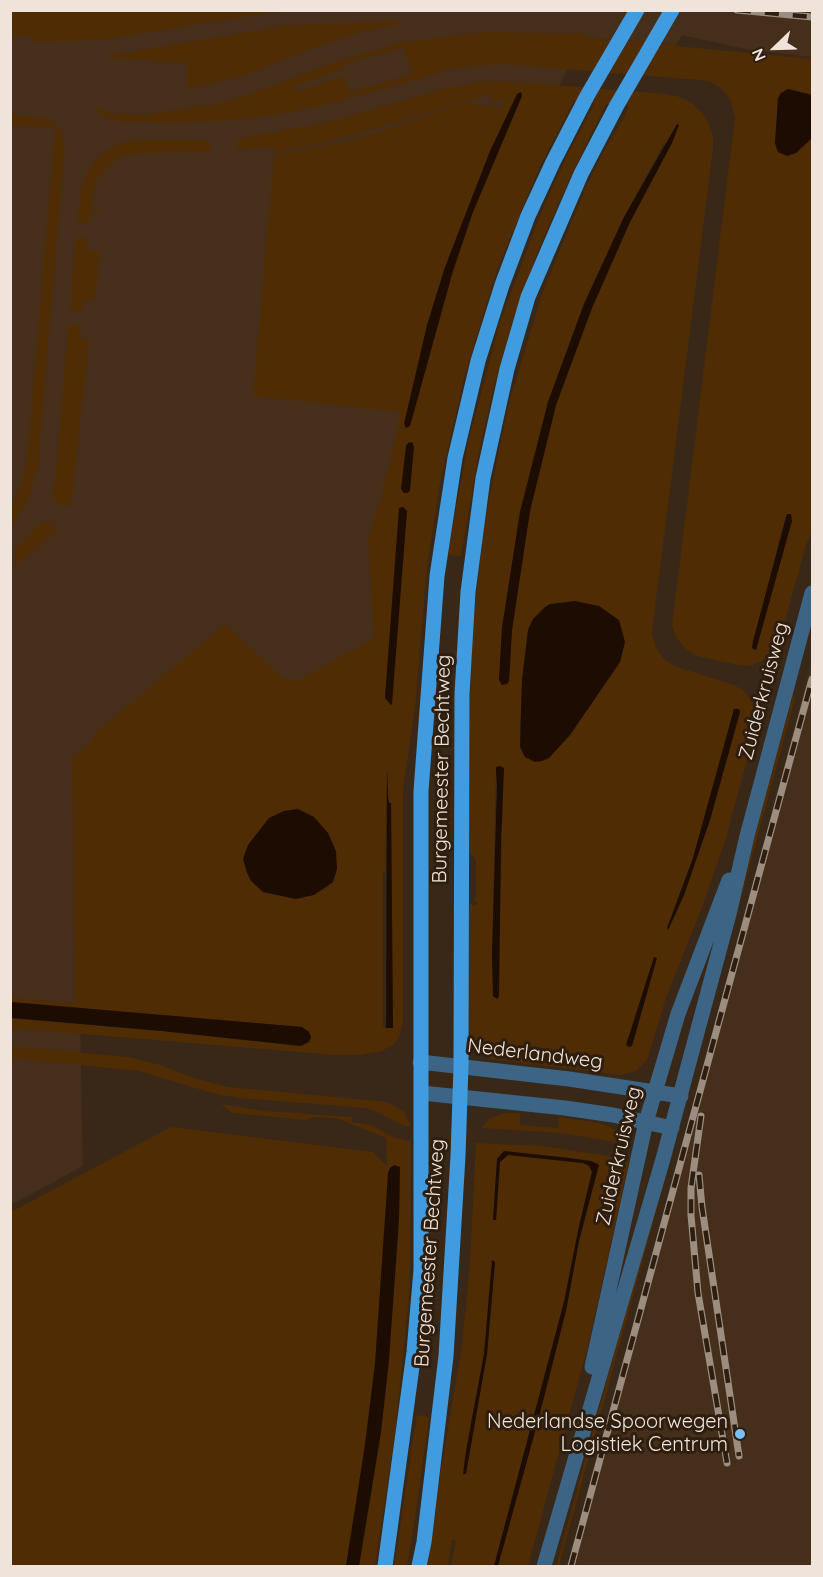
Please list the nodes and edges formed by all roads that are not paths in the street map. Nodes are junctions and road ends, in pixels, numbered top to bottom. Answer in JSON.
{"nodes":[{"id":1,"x":637,"y":10,"type":"edge"},
{"id":2,"x":672,"y":10,"type":"edge"},
{"id":3,"x":813,"y":593,"type":"edge"},
{"id":4,"x":747,"y":836,"type":"junction"},
{"id":5,"x":420,"y":1062,"type":"junction"},
{"id":6,"x":461,"y":1066,"type":"junction"},
{"id":7,"x":656,"y":1091,"type":"junction"},
{"id":8,"x":422,"y":1093,"type":"junction"},
{"id":9,"x":461,"y":1096,"type":"junction"},
{"id":10,"x":681,"y":1096,"type":"junction"},
{"id":11,"x":646,"y":1122,"type":"junction"},
{"id":12,"x":672,"y":1128,"type":"junction"},
{"id":13,"x":564,"y":1495,"type":"junction"},
{"id":14,"x":385,"y":1566,"type":"edge"},
{"id":15,"x":419,"y":1566,"type":"edge"},
{"id":16,"x":544,"y":1566,"type":"edge"}],
"edges":[{"from":1,"to":5,"type":"main road","name":"Burgemeester Bechtweg"},
{"from":2,"to":6,"type":"main road","name":"Burgemeester Bechtweg"},
{"from":3,"to":4,"type":"street","name":"Zuiderkruisweg"},
{"from":4,"to":7,"type":"street","name":"Zuiderkruisweg"},
{"from":4,"to":10,"type":"street","name":"Zuiderkruisweg"},
{"from":5,"to":6,"type":"street","name":"Nederlandweg"},
{"from":5,"to":8,"type":"main road","name":"Burgemeester Bechtweg"},
{"from":6,"to":7,"type":"street","name":"Nederlandweg"},
{"from":6,"to":9,"type":"main road","name":"Burgemeester Bechtweg"},
{"from":7,"to":10,"type":"street","name":"Nederlandweg"},
{"from":7,"to":11,"type":"street","name":"Zuiderkruisweg"},
{"from":8,"to":9,"type":"street"},
{"from":8,"to":14,"type":"main road","name":"Burgemeester Bechtweg"},
{"from":9,"to":11,"type":"street"},
{"from":9,"to":15,"type":"main road","name":"Burgemeester Bechtweg"},
{"from":10,"to":12,"type":"street","name":"Zuiderkruisweg"},
{"from":11,"to":12,"type":"street"},
{"from":11,"to":13,"type":"street","name":"Zuiderkruisweg"},
{"from":12,"to":13,"type":"street","name":"Zuiderkruisweg"},
{"from":13,"to":16,"type":"street","name":"Zuiderkruisweg"}]}
